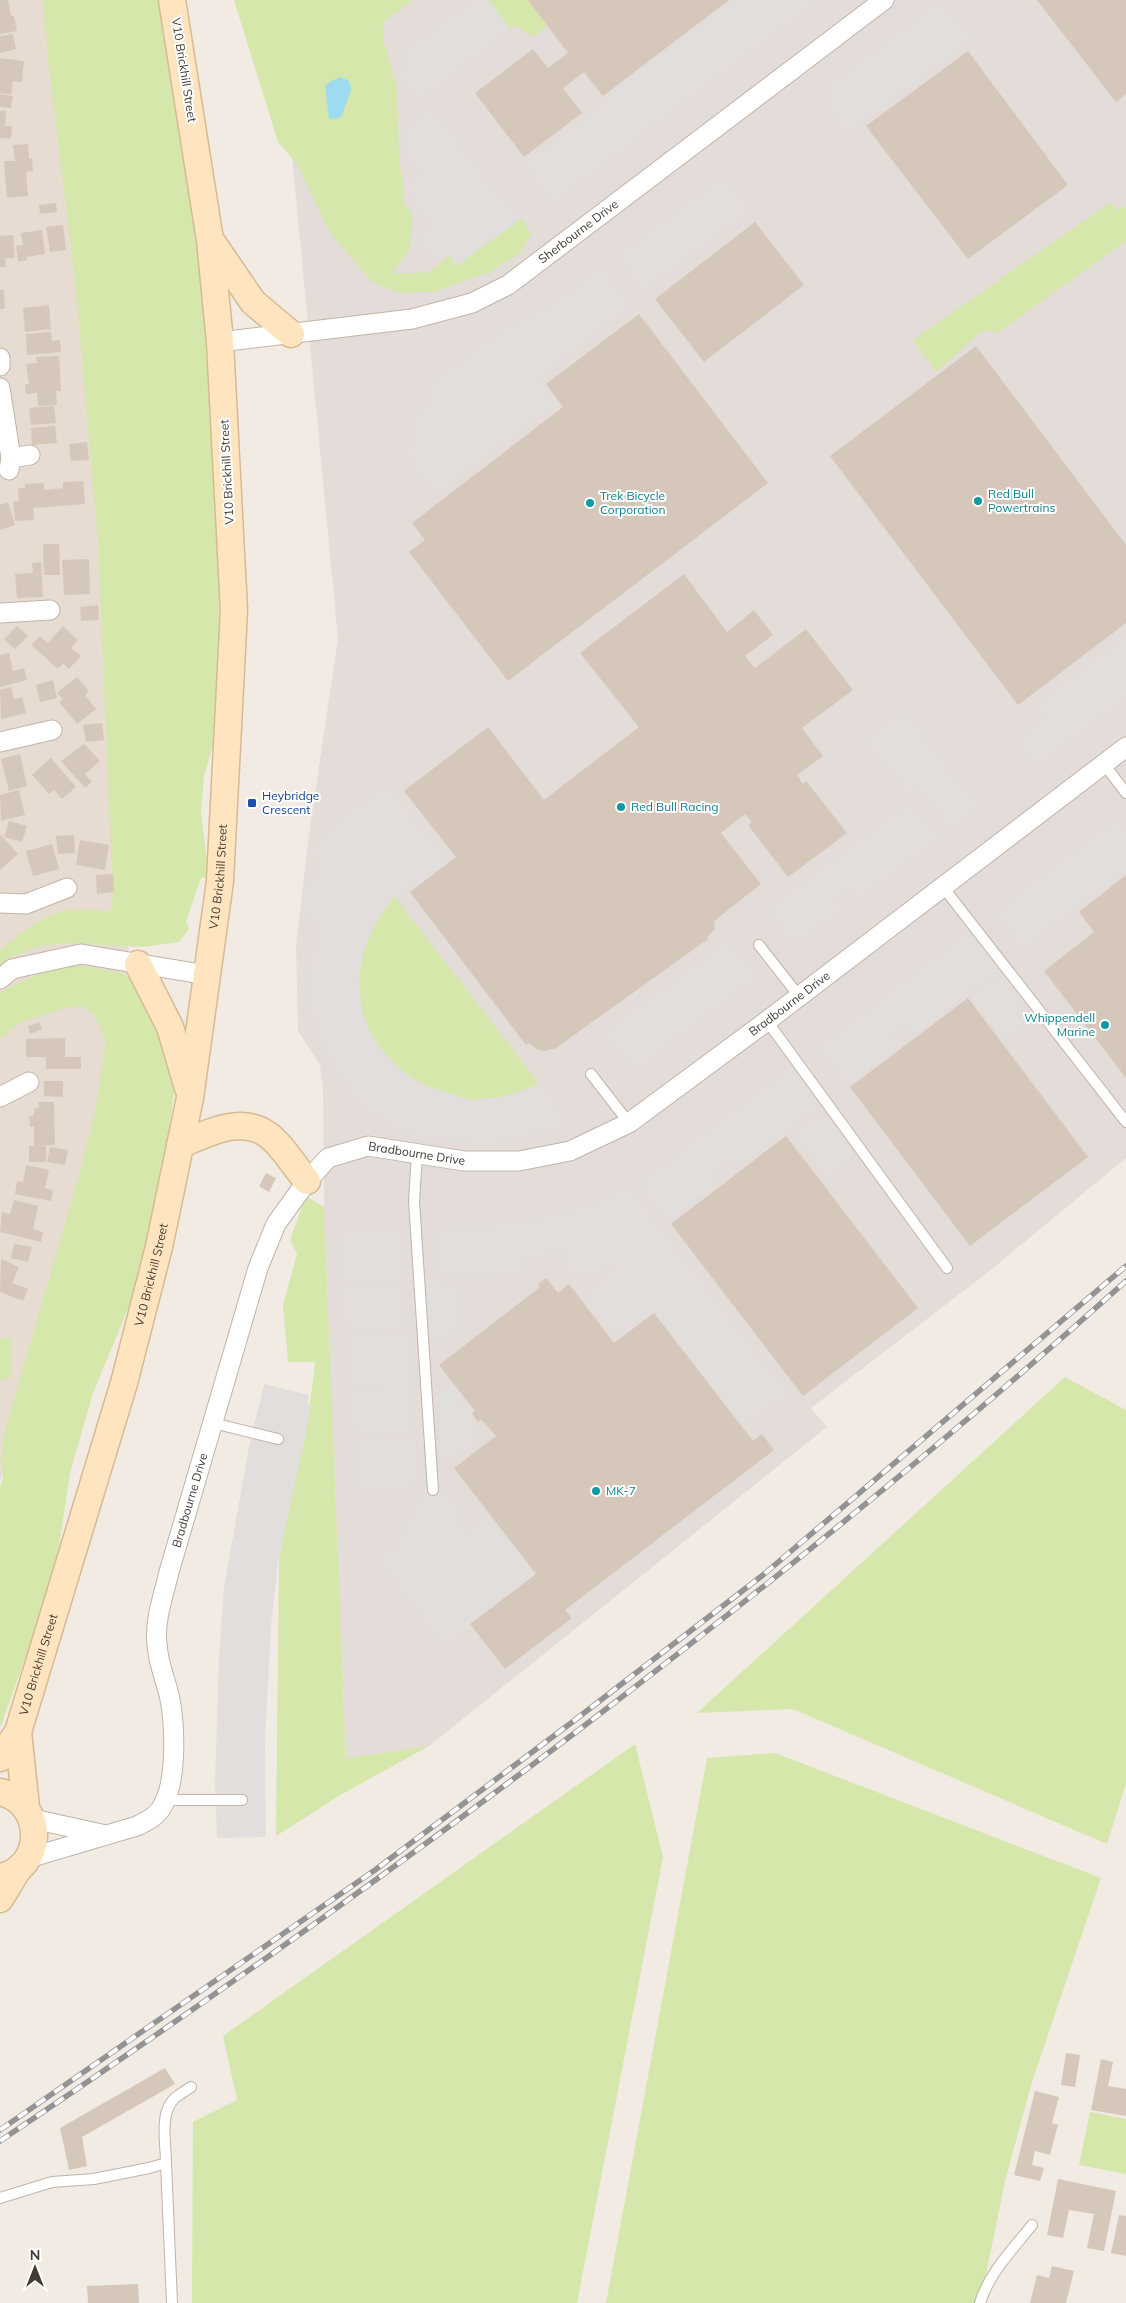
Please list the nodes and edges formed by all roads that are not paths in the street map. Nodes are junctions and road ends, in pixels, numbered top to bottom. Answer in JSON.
{"nodes":[{"id":1,"x":172,"y":0,"type":"edge"},
{"id":2,"x":884,"y":0,"type":"edge"},
{"id":3,"x":210,"y":240,"type":"junction"},
{"id":4,"x":291,"y":334,"type":"junction"},
{"id":5,"x":220,"y":342,"type":"junction"},
{"id":6,"x":0,"y":358,"type":"edge"},
{"id":7,"x":0,"y":366,"type":"edge"},
{"id":8,"x":0,"y":388,"type":"edge"},
{"id":9,"x":30,"y":455,"type":"dead end"},
{"id":10,"x":50,"y":610,"type":"dead end"},
{"id":11,"x":0,"y":613,"type":"edge"},
{"id":12,"x":52,"y":730,"type":"dead end"},
{"id":13,"x":0,"y":742,"type":"edge"},
{"id":14,"x":1126,"y":747,"type":"edge"},
{"id":15,"x":1104,"y":764,"type":"junction"},
{"id":16,"x":1126,"y":792,"type":"edge"},
{"id":17,"x":943,"y":887,"type":"junction"},
{"id":18,"x":67,"y":888,"type":"dead end"},
{"id":19,"x":0,"y":903,"type":"edge"},
{"id":20,"x":759,"y":946,"type":"dead end"},
{"id":21,"x":138,"y":964,"type":"junction"},
{"id":22,"x":207,"y":975,"type":"junction"},
{"id":23,"x":0,"y":979,"type":"edge"},
{"id":24,"x":799,"y":996,"type":"junction"},
{"id":25,"x":768,"y":1021,"type":"junction"},
{"id":26,"x":591,"y":1074,"type":"dead end"},
{"id":27,"x":29,"y":1082,"type":"dead end"},
{"id":28,"x":0,"y":1097,"type":"edge"},
{"id":29,"x":190,"y":1098,"type":"junction"},
{"id":30,"x":1126,"y":1122,"type":"edge"},
{"id":31,"x":629,"y":1123,"type":"junction"},
{"id":32,"x":180,"y":1145,"type":"junction"},
{"id":33,"x":417,"y":1154,"type":"junction"},
{"id":34,"x":307,"y":1181,"type":"junction"},
{"id":35,"x":947,"y":1268,"type":"dead end"},
{"id":36,"x":213,"y":1423,"type":"junction"},
{"id":37,"x":278,"y":1439,"type":"dead end"},
{"id":38,"x":434,"y":1490,"type":"dead end"},
{"id":39,"x":18,"y":1732,"type":"junction"},
{"id":40,"x":0,"y":1758,"type":"edge"},
{"id":41,"x":0,"y":1792,"type":"edge"},
{"id":42,"x":166,"y":1800,"type":"junction"},
{"id":43,"x":242,"y":1800,"type":"dead end"},
{"id":44,"x":29,"y":1813,"type":"junction"},
{"id":45,"x":106,"y":1835,"type":"junction"},
{"id":46,"x":16,"y":1868,"type":"edge"},
{"id":47,"x":0,"y":1899,"type":"edge"},
{"id":48,"x":191,"y":2087,"type":"dead end"},
{"id":49,"x":166,"y":2163,"type":"junction"},
{"id":50,"x":0,"y":2198,"type":"edge"},
{"id":51,"x":1032,"y":2225,"type":"dead end"},
{"id":52,"x":172,"y":2303,"type":"edge"},
{"id":53,"x":980,"y":2303,"type":"edge"}],
"edges":[{"from":1,"to":3,"type":"street","name":"V10 Brickhill Street"},
{"from":2,"to":4,"type":"street","name":"Sherbourne Drive"},
{"from":3,"to":4,"type":"street"},
{"from":3,"to":5,"type":"street","name":"V10 Brickhill Street"},
{"from":4,"to":5,"type":"street","name":"Sherbourne Drive"},
{"from":5,"to":22,"type":"street","name":"V10 Brickhill Street"},
{"from":6,"to":7,"type":"street"},
{"from":8,"to":9,"type":"street"},
{"from":10,"to":11,"type":"street"},
{"from":12,"to":13,"type":"street"},
{"from":14,"to":15,"type":"street","name":"Bradbourne Drive"},
{"from":15,"to":16,"type":"lane"},
{"from":15,"to":17,"type":"street","name":"Bradbourne Drive"},
{"from":17,"to":24,"type":"street","name":"Bradbourne Drive"},
{"from":17,"to":30,"type":"lane"},
{"from":18,"to":19,"type":"street"},
{"from":20,"to":24,"type":"lane"},
{"from":21,"to":22,"type":"street"},
{"from":21,"to":23,"type":"street"},
{"from":21,"to":29,"type":"street"},
{"from":22,"to":29,"type":"street","name":"V10 Brickhill Street"},
{"from":24,"to":25,"type":"street","name":"Bradbourne Drive"},
{"from":25,"to":31,"type":"street","name":"Bradbourne Drive"},
{"from":25,"to":35,"type":"lane"},
{"from":26,"to":31,"type":"lane"},
{"from":27,"to":28,"type":"street"},
{"from":29,"to":32,"type":"street","name":"V10 Brickhill Street"},
{"from":31,"to":33,"type":"street","name":"Bradbourne Drive"},
{"from":32,"to":34,"type":"street"},
{"from":32,"to":39,"type":"street","name":"V10 Brickhill Street"},
{"from":33,"to":34,"type":"street","name":"Bradbourne Drive"},
{"from":33,"to":38,"type":"lane"},
{"from":34,"to":36,"type":"street","name":"Bradbourne Drive"},
{"from":36,"to":37,"type":"lane"},
{"from":36,"to":42,"type":"street","name":"Bradbourne Drive"},
{"from":39,"to":40,"type":"street","name":"V10 Brickhill Street"},
{"from":39,"to":44,"type":"street","name":"V10 Brickhill Street"},
{"from":41,"to":44,"type":"street"},
{"from":42,"to":43,"type":"lane"},
{"from":42,"to":45,"type":"street","name":"Bradbourne Drive"},
{"from":44,"to":45,"type":"street","name":"Bradbourne Drive"},
{"from":44,"to":46,"type":"street","name":"V10 Brickhill Street"},
{"from":45,"to":46,"type":"street","name":"Bradbourne Drive"},
{"from":46,"to":47,"type":"street"},
{"from":48,"to":49,"type":"lane"},
{"from":49,"to":50,"type":"lane"},
{"from":49,"to":52,"type":"lane"},
{"from":51,"to":53,"type":"lane"}]}
